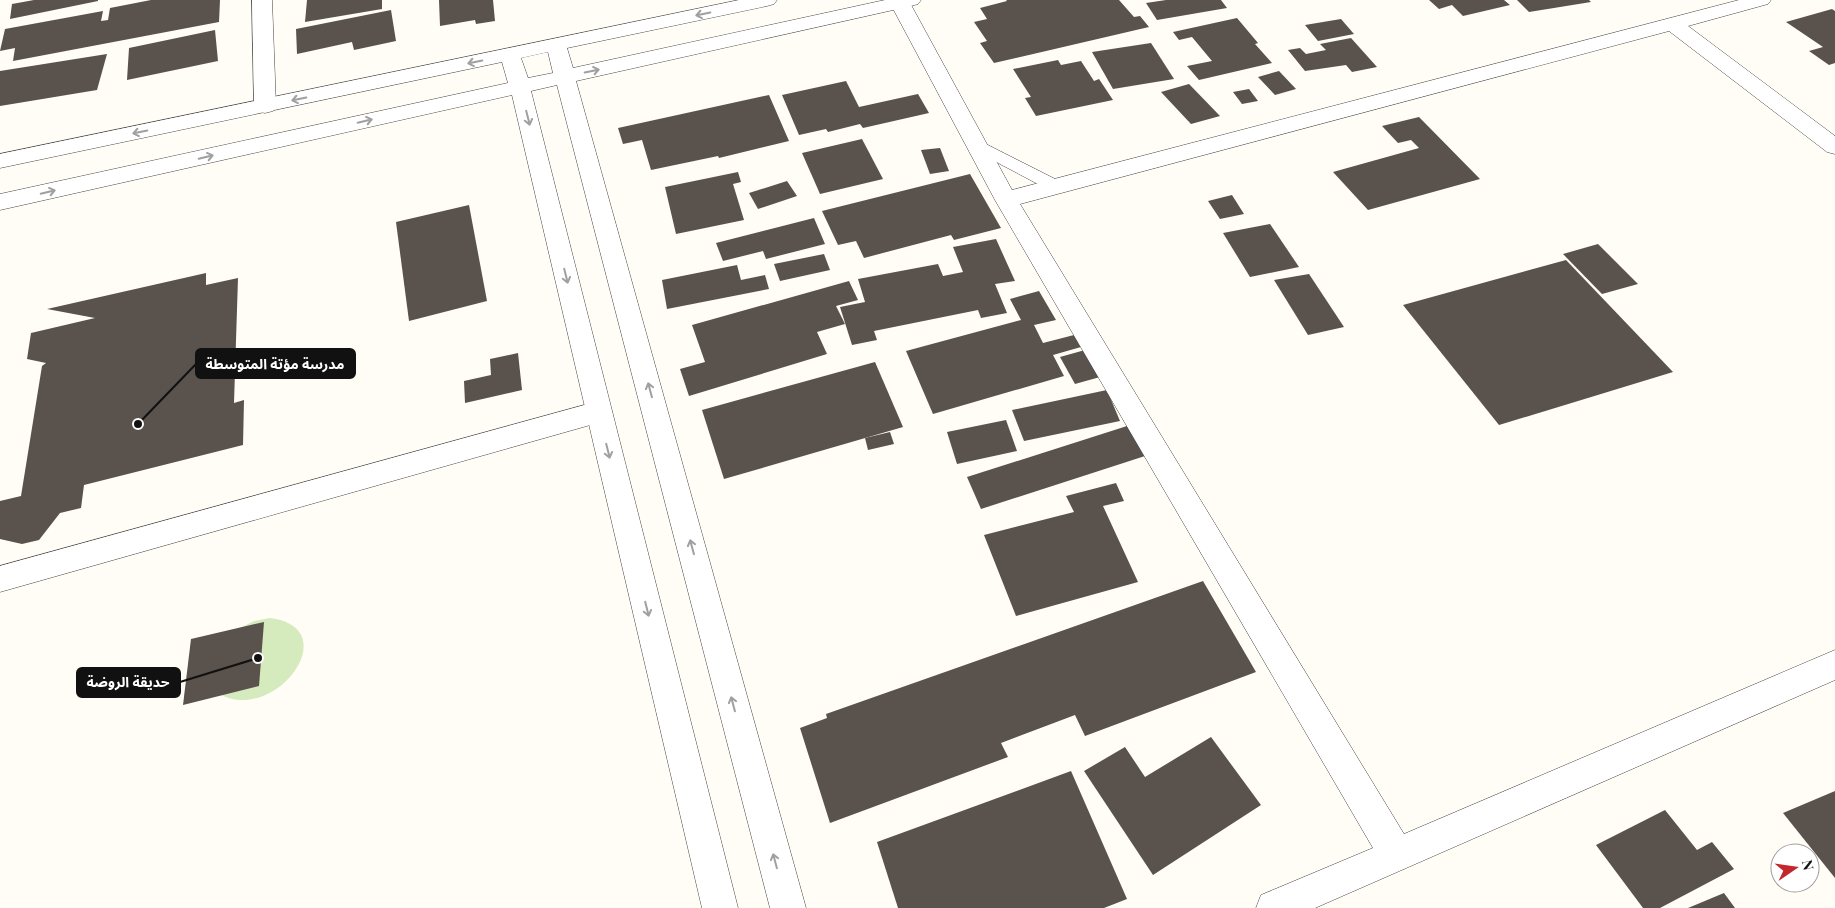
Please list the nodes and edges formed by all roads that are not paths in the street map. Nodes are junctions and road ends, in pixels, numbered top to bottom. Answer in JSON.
{"nodes":[{"id":1,"x":262,"y":0,"type":"edge"},
{"id":2,"x":767,"y":0,"type":"edge"},
{"id":3,"x":1762,"y":0,"type":"edge"},
{"id":4,"x":905,"y":1,"type":"edge"},
{"id":5,"x":1673,"y":24,"type":"junction"},
{"id":6,"x":556,"y":44,"type":"junction"},
{"id":7,"x":510,"y":54,"type":"junction"},
{"id":8,"x":566,"y":76,"type":"junction"},
{"id":9,"x":520,"y":87,"type":"junction"},
{"id":10,"x":265,"y":106,"type":"junction"},
{"id":11,"x":976,"y":144,"type":"junction"},
{"id":12,"x":1835,"y":146,"type":"edge"},
{"id":13,"x":0,"y":162,"type":"edge"},
{"id":14,"x":1057,"y":186,"type":"junction"},
{"id":15,"x":1006,"y":200,"type":"junction"},
{"id":16,"x":0,"y":202,"type":"edge"},
{"id":17,"x":599,"y":412,"type":"junction"},
{"id":18,"x":0,"y":579,"type":"edge"},
{"id":19,"x":1835,"y":665,"type":"edge"},
{"id":20,"x":1396,"y":854,"type":"junction"},
{"id":21,"x":720,"y":908,"type":"edge"},
{"id":22,"x":788,"y":908,"type":"edge"},
{"id":23,"x":1274,"y":908,"type":"edge"}],
"edges":[{"from":1,"to":10,"type":"street"},
{"from":2,"to":6,"type":"street","one_way":true},
{"from":3,"to":5,"type":"street"},
{"from":8,"to":4,"type":"street","one_way":true},
{"from":4,"to":11,"type":"street"},
{"from":5,"to":12,"type":"street"},
{"from":5,"to":14,"type":"street"},
{"from":6,"to":7,"type":"street"},
{"from":6,"to":8,"type":"street"},
{"from":7,"to":9,"type":"street"},
{"from":7,"to":10,"type":"street","one_way":true},
{"from":8,"to":9,"type":"street"},
{"from":22,"to":8,"type":"street","one_way":true},
{"from":16,"to":9,"type":"street","one_way":true},
{"from":9,"to":17,"type":"street","one_way":true},
{"from":10,"to":13,"type":"street","one_way":true},
{"from":11,"to":14,"type":"lane"},
{"from":11,"to":15,"type":"street"},
{"from":14,"to":15,"type":"street"},
{"from":15,"to":20,"type":"street"},
{"from":17,"to":18,"type":"street"},
{"from":17,"to":21,"type":"street","one_way":true},
{"from":19,"to":20,"type":"street"},
{"from":20,"to":23,"type":"street"}]}
